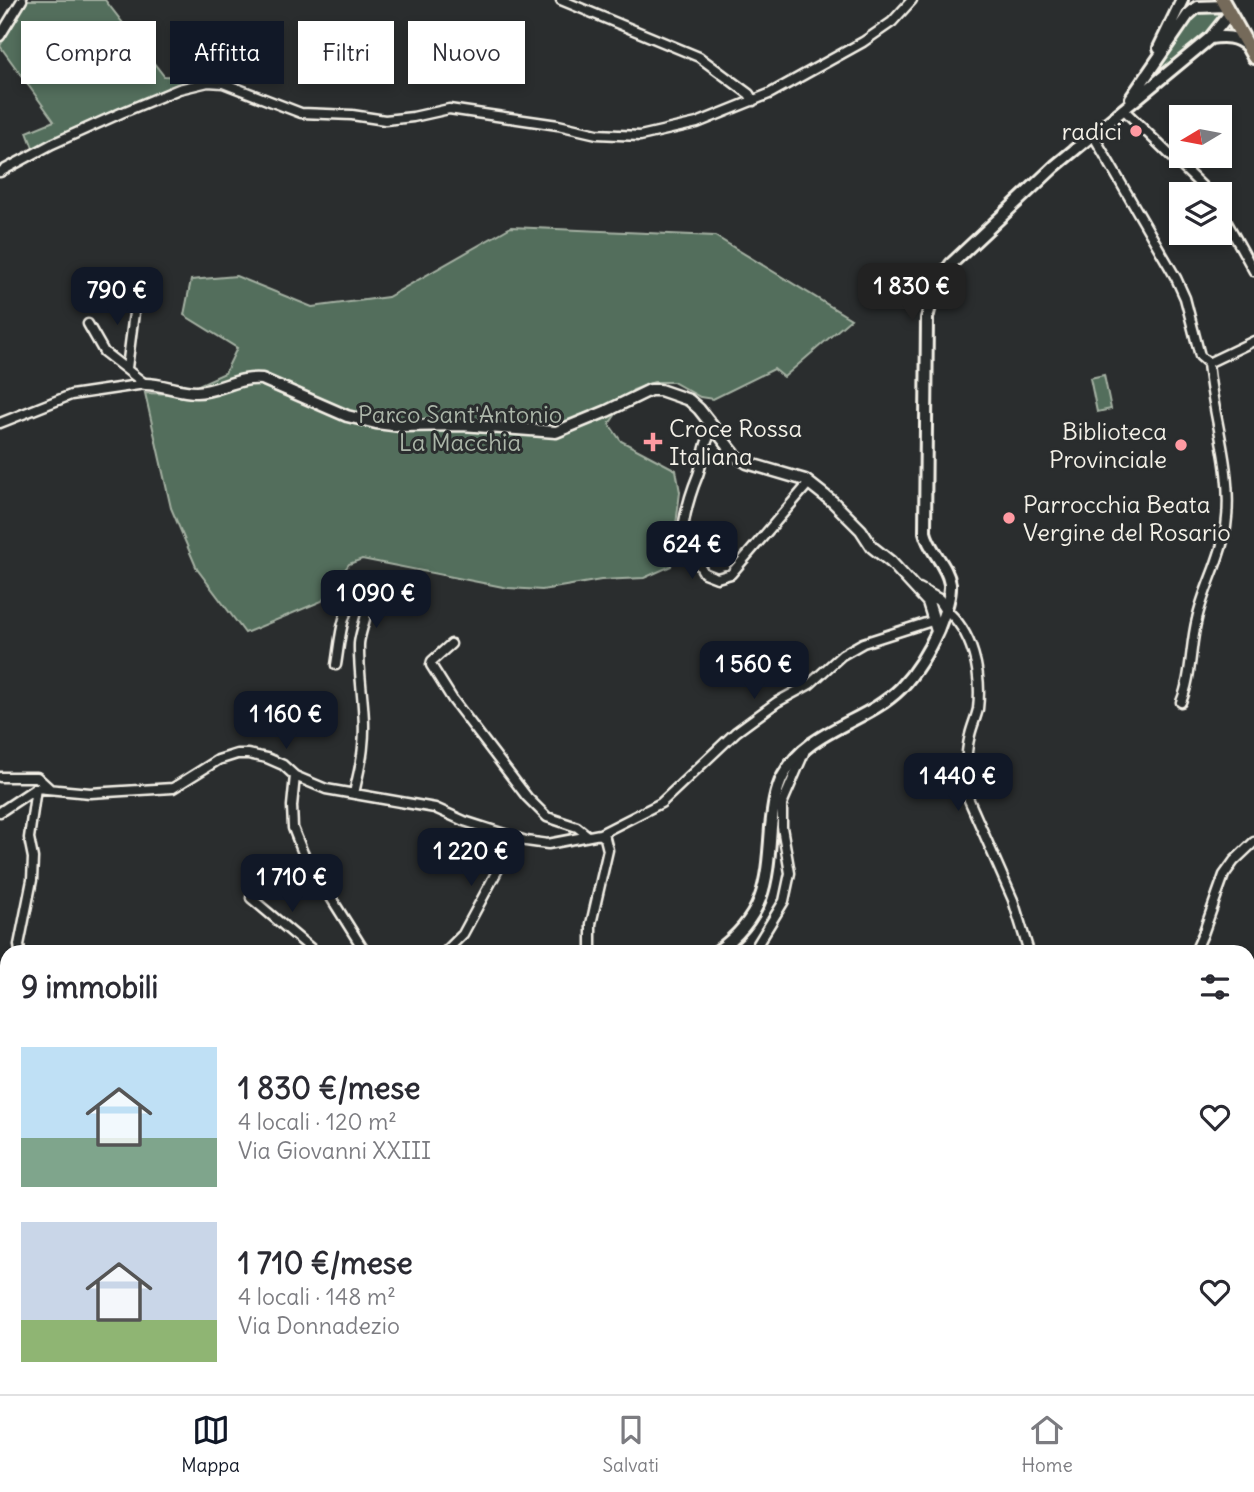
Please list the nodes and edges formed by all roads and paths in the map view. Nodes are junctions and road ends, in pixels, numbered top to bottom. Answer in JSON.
{"nodes":[{"id":1,"x":22,"y":0,"type":"edge"},
{"id":2,"x":561,"y":0,"type":"edge"},
{"id":3,"x":591,"y":0,"type":"edge"},
{"id":4,"x":912,"y":0,"type":"edge"},
{"id":5,"x":1182,"y":0,"type":"edge"},
{"id":6,"x":1226,"y":6,"type":"edge"},
{"id":7,"x":589,"y":10,"type":"junction"},
{"id":8,"x":0,"y":36,"type":"edge"},
{"id":9,"x":1210,"y":38,"type":"junction"},
{"id":10,"x":1252,"y":53,"type":"edge"},
{"id":11,"x":1149,"y":71,"type":"junction"},
{"id":12,"x":753,"y":101,"type":"junction"},
{"id":13,"x":1124,"y":108,"type":"junction"},
{"id":14,"x":1093,"y":135,"type":"junction"},
{"id":15,"x":15,"y":165,"type":"junction"},
{"id":16,"x":0,"y":172,"type":"edge"},
{"id":17,"x":0,"y":178,"type":"edge"},
{"id":18,"x":1198,"y":182,"type":"edge"},
{"id":19,"x":1232,"y":232,"type":"edge"},
{"id":20,"x":1254,"y":271,"type":"edge"},
{"id":21,"x":137,"y":289,"type":"dead end"},
{"id":22,"x":88,"y":324,"type":"dead end"},
{"id":23,"x":1254,"y":341,"type":"edge"},
{"id":24,"x":1208,"y":363,"type":"junction"},
{"id":25,"x":127,"y":368,"type":"junction"},
{"id":26,"x":145,"y":384,"type":"junction"},
{"id":27,"x":0,"y":423,"type":"edge"},
{"id":28,"x":714,"y":428,"type":"junction"},
{"id":29,"x":809,"y":483,"type":"junction"},
{"id":30,"x":950,"y":585,"type":"junction"},
{"id":31,"x":931,"y":601,"type":"junction"},
{"id":32,"x":945,"y":608,"type":"junction"},
{"id":33,"x":936,"y":625,"type":"junction"},
{"id":34,"x":451,"y":644,"type":"dead end"},
{"id":35,"x":336,"y":665,"type":"dead end"},
{"id":36,"x":1181,"y":702,"type":"dead end"},
{"id":37,"x":806,"y":748,"type":"junction"},
{"id":38,"x":295,"y":776,"type":"junction"},
{"id":39,"x":0,"y":777,"type":"edge"},
{"id":40,"x":36,"y":788,"type":"junction"},
{"id":41,"x":49,"y":788,"type":"junction"},
{"id":42,"x":354,"y":794,"type":"junction"},
{"id":43,"x":0,"y":812,"type":"edge"},
{"id":44,"x":600,"y":834,"type":"junction"},
{"id":45,"x":587,"y":835,"type":"junction"},
{"id":46,"x":514,"y":838,"type":"junction"},
{"id":47,"x":1254,"y":842,"type":"edge"},
{"id":48,"x":251,"y":898,"type":"dead end"},
{"id":49,"x":19,"y":945,"type":"edge"},
{"id":50,"x":307,"y":945,"type":"edge"},
{"id":51,"x":361,"y":945,"type":"edge"},
{"id":52,"x":452,"y":945,"type":"edge"},
{"id":53,"x":591,"y":945,"type":"edge"},
{"id":54,"x":725,"y":945,"type":"edge"},
{"id":55,"x":757,"y":945,"type":"edge"},
{"id":56,"x":1027,"y":945,"type":"edge"},
{"id":57,"x":1198,"y":945,"type":"edge"}],
"edges":[{"from":1,"to":8,"type":"street"},
{"from":2,"to":7,"type":"street"},
{"from":3,"to":7,"type":"street"},
{"from":4,"to":12,"type":"street"},
{"from":5,"to":11,"type":"main road"},
{"from":6,"to":9,"type":"main road"},
{"from":6,"to":10,"type":"main road"},
{"from":6,"to":11,"type":"main road"},
{"from":7,"to":12,"type":"street"},
{"from":9,"to":10,"type":"main road"},
{"from":9,"to":13,"type":"main road"},
{"from":11,"to":13,"type":"main road"},
{"from":12,"to":15,"type":"street"},
{"from":13,"to":14,"type":"main road"},
{"from":13,"to":18,"type":"street"},
{"from":14,"to":24,"type":"street"},
{"from":14,"to":30,"type":"main road"},
{"from":15,"to":16,"type":"street"},
{"from":15,"to":17,"type":"street"},
{"from":19,"to":20,"type":"street"},
{"from":21,"to":25,"type":"street"},
{"from":22,"to":25,"type":"street"},
{"from":23,"to":24,"type":"street"},
{"from":24,"to":36,"type":"street"},
{"from":25,"to":26,"type":"street"},
{"from":26,"to":27,"type":"street"},
{"from":26,"to":28,"type":"street"},
{"from":28,"to":29,"type":"street"},
{"from":28,"to":29,"type":"street"},
{"from":29,"to":31,"type":"street"},
{"from":30,"to":31,"type":"street"},
{"from":30,"to":32,"type":"main road"},
{"from":31,"to":32,"type":"street"},
{"from":31,"to":33,"type":"street"},
{"from":32,"to":33,"type":"main road"},
{"from":32,"to":56,"type":"street"},
{"from":33,"to":37,"type":"main road"},
{"from":33,"to":44,"type":"street"},
{"from":34,"to":45,"type":"street"},
{"from":35,"to":42,"type":"street"},
{"from":37,"to":54,"type":"main road"},
{"from":37,"to":55,"type":"street"},
{"from":38,"to":41,"type":"street"},
{"from":38,"to":42,"type":"street"},
{"from":38,"to":51,"type":"street"},
{"from":39,"to":41,"type":"street"},
{"from":40,"to":41,"type":"street"},
{"from":40,"to":43,"type":"street"},
{"from":40,"to":49,"type":"street"},
{"from":42,"to":46,"type":"street"},
{"from":44,"to":45,"type":"street"},
{"from":44,"to":53,"type":"street"},
{"from":45,"to":46,"type":"street"},
{"from":46,"to":52,"type":"street"},
{"from":47,"to":57,"type":"street"},
{"from":48,"to":50,"type":"street"}]}
